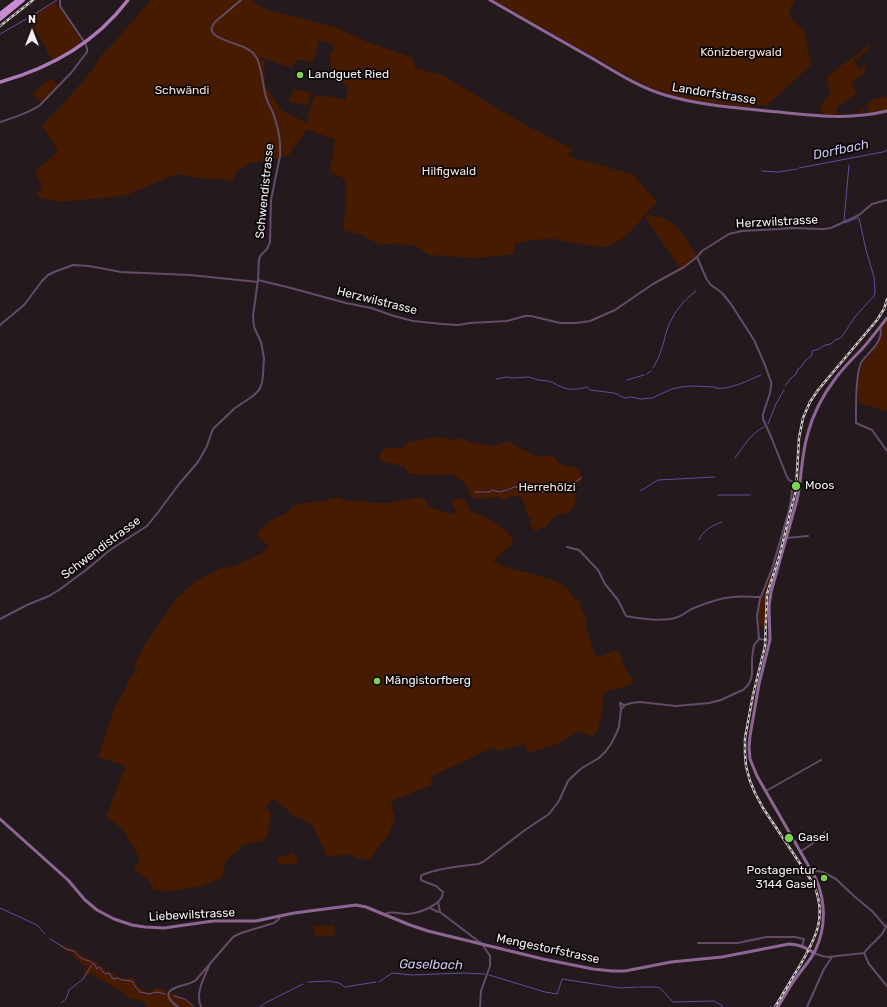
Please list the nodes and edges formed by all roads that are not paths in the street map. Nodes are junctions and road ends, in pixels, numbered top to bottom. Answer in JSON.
{"nodes":[{"id":1,"x":18,"y":0,"type":"edge"},
{"id":2,"x":23,"y":0,"type":"edge"},
{"id":3,"x":60,"y":0,"type":"edge"},
{"id":4,"x":128,"y":0,"type":"edge"},
{"id":5,"x":241,"y":0,"type":"edge"},
{"id":6,"x":490,"y":0,"type":"edge"},
{"id":7,"x":0,"y":14,"type":"edge"},
{"id":8,"x":0,"y":18,"type":"edge"},
{"id":9,"x":85,"y":43,"type":"junction"},
{"id":10,"x":0,"y":82,"type":"edge"},
{"id":11,"x":887,"y":111,"type":"edge"},
{"id":12,"x":0,"y":122,"type":"edge"},
{"id":13,"x":887,"y":200,"type":"edge"},
{"id":14,"x":697,"y":257,"type":"junction"},
{"id":15,"x":258,"y":281,"type":"junction"},
{"id":16,"x":887,"y":318,"type":"edge"},
{"id":17,"x":0,"y":325,"type":"edge"},
{"id":18,"x":880,"y":327,"type":"junction"},
{"id":19,"x":887,"y":451,"type":"edge"},
{"id":20,"x":808,"y":536,"type":"dead end"},
{"id":21,"x":787,"y":538,"type":"junction"},
{"id":22,"x":567,"y":547,"type":"dead end"},
{"id":23,"x":760,"y":597,"type":"junction"},
{"id":24,"x":0,"y":618,"type":"edge"},
{"id":25,"x":759,"y":639,"type":"junction"},
{"id":26,"x":770,"y":640,"type":"junction"},
{"id":27,"x":625,"y":705,"type":"junction"},
{"id":28,"x":621,"y":710,"type":"junction"},
{"id":29,"x":820,"y":760,"type":"dead end"},
{"id":30,"x":766,"y":791,"type":"junction"},
{"id":31,"x":0,"y":819,"type":"edge"},
{"id":32,"x":825,"y":832,"type":"dead end"},
{"id":33,"x":801,"y":851,"type":"junction"},
{"id":34,"x":812,"y":870,"type":"junction"},
{"id":35,"x":438,"y":902,"type":"junction"},
{"id":36,"x":430,"y":908,"type":"junction"},
{"id":37,"x":440,"y":912,"type":"junction"},
{"id":38,"x":385,"y":915,"type":"junction"},
{"id":39,"x":280,"y":916,"type":"junction"},
{"id":40,"x":886,"y":926,"type":"edge"},
{"id":41,"x":698,"y":943,"type":"dead end"},
{"id":42,"x":482,"y":944,"type":"junction"},
{"id":43,"x":802,"y":946,"type":"junction"},
{"id":44,"x":814,"y":952,"type":"junction"},
{"id":45,"x":864,"y":953,"type":"junction"},
{"id":46,"x":832,"y":957,"type":"junction"},
{"id":47,"x":209,"y":965,"type":"junction"},
{"id":48,"x":887,"y":986,"type":"edge"},
{"id":49,"x":178,"y":1007,"type":"edge"},
{"id":50,"x":201,"y":1007,"type":"edge"},
{"id":51,"x":480,"y":1007,"type":"edge"},
{"id":52,"x":778,"y":1007,"type":"edge"},
{"id":53,"x":807,"y":1007,"type":"edge"}],
"edges":[{"from":1,"to":7,"type":"highway"},
{"from":2,"to":8,"type":"highway"},
{"from":3,"to":9,"type":"street"},
{"from":4,"to":9,"type":"main road"},
{"from":5,"to":15,"type":"street","name":"Schwendistrasse"},
{"from":6,"to":11,"type":"street","name":"Landorfstrasse"},
{"from":9,"to":10,"type":"main road"},
{"from":9,"to":12,"type":"street"},
{"from":13,"to":14,"type":"street","name":"Herzwilstrasse"},
{"from":14,"to":15,"type":"street","name":"Herzwilstrasse"},
{"from":14,"to":23,"type":"street"},
{"from":15,"to":17,"type":"street","name":"Herzwilstrasse"},
{"from":15,"to":24,"type":"street","name":"Schwendistrasse"},
{"from":16,"to":18,"type":"street"},
{"from":18,"to":19,"type":"street"},
{"from":18,"to":21,"type":"street"},
{"from":20,"to":21,"type":"street"},
{"from":21,"to":26,"type":"street"},
{"from":22,"to":23,"type":"street"},
{"from":23,"to":25,"type":"street"},
{"from":25,"to":26,"type":"street"},
{"from":25,"to":27,"type":"street"},
{"from":26,"to":30,"type":"street"},
{"from":27,"to":28,"type":"street"},
{"from":27,"to":28,"type":"street"},
{"from":28,"to":35,"type":"street"},
{"from":29,"to":30,"type":"street"},
{"from":30,"to":33,"type":"street"},
{"from":31,"to":39,"type":"street","name":"Liebewilstrasse"},
{"from":32,"to":33,"type":"street"},
{"from":33,"to":34,"type":"street"},
{"from":34,"to":40,"type":"street"},
{"from":34,"to":44,"type":"street"},
{"from":35,"to":36,"type":"street"},
{"from":35,"to":37,"type":"street"},
{"from":36,"to":37,"type":"street"},
{"from":36,"to":38,"type":"street"},
{"from":37,"to":42,"type":"street"},
{"from":38,"to":39,"type":"street","name":"Mengestorfstrasse"},
{"from":38,"to":42,"type":"street","name":"Mengestorfstrasse"},
{"from":39,"to":47,"type":"street"},
{"from":40,"to":45,"type":"street"},
{"from":41,"to":43,"type":"street"},
{"from":42,"to":43,"type":"street","name":"Mengestorfstrasse"},
{"from":42,"to":51,"type":"street"},
{"from":43,"to":44,"type":"street","name":"Mengestorfstrasse"},
{"from":44,"to":46,"type":"street"},
{"from":44,"to":52,"type":"street"},
{"from":45,"to":46,"type":"street"},
{"from":45,"to":48,"type":"street"},
{"from":46,"to":53,"type":"street"},
{"from":47,"to":49,"type":"street"},
{"from":47,"to":50,"type":"street"}]}
